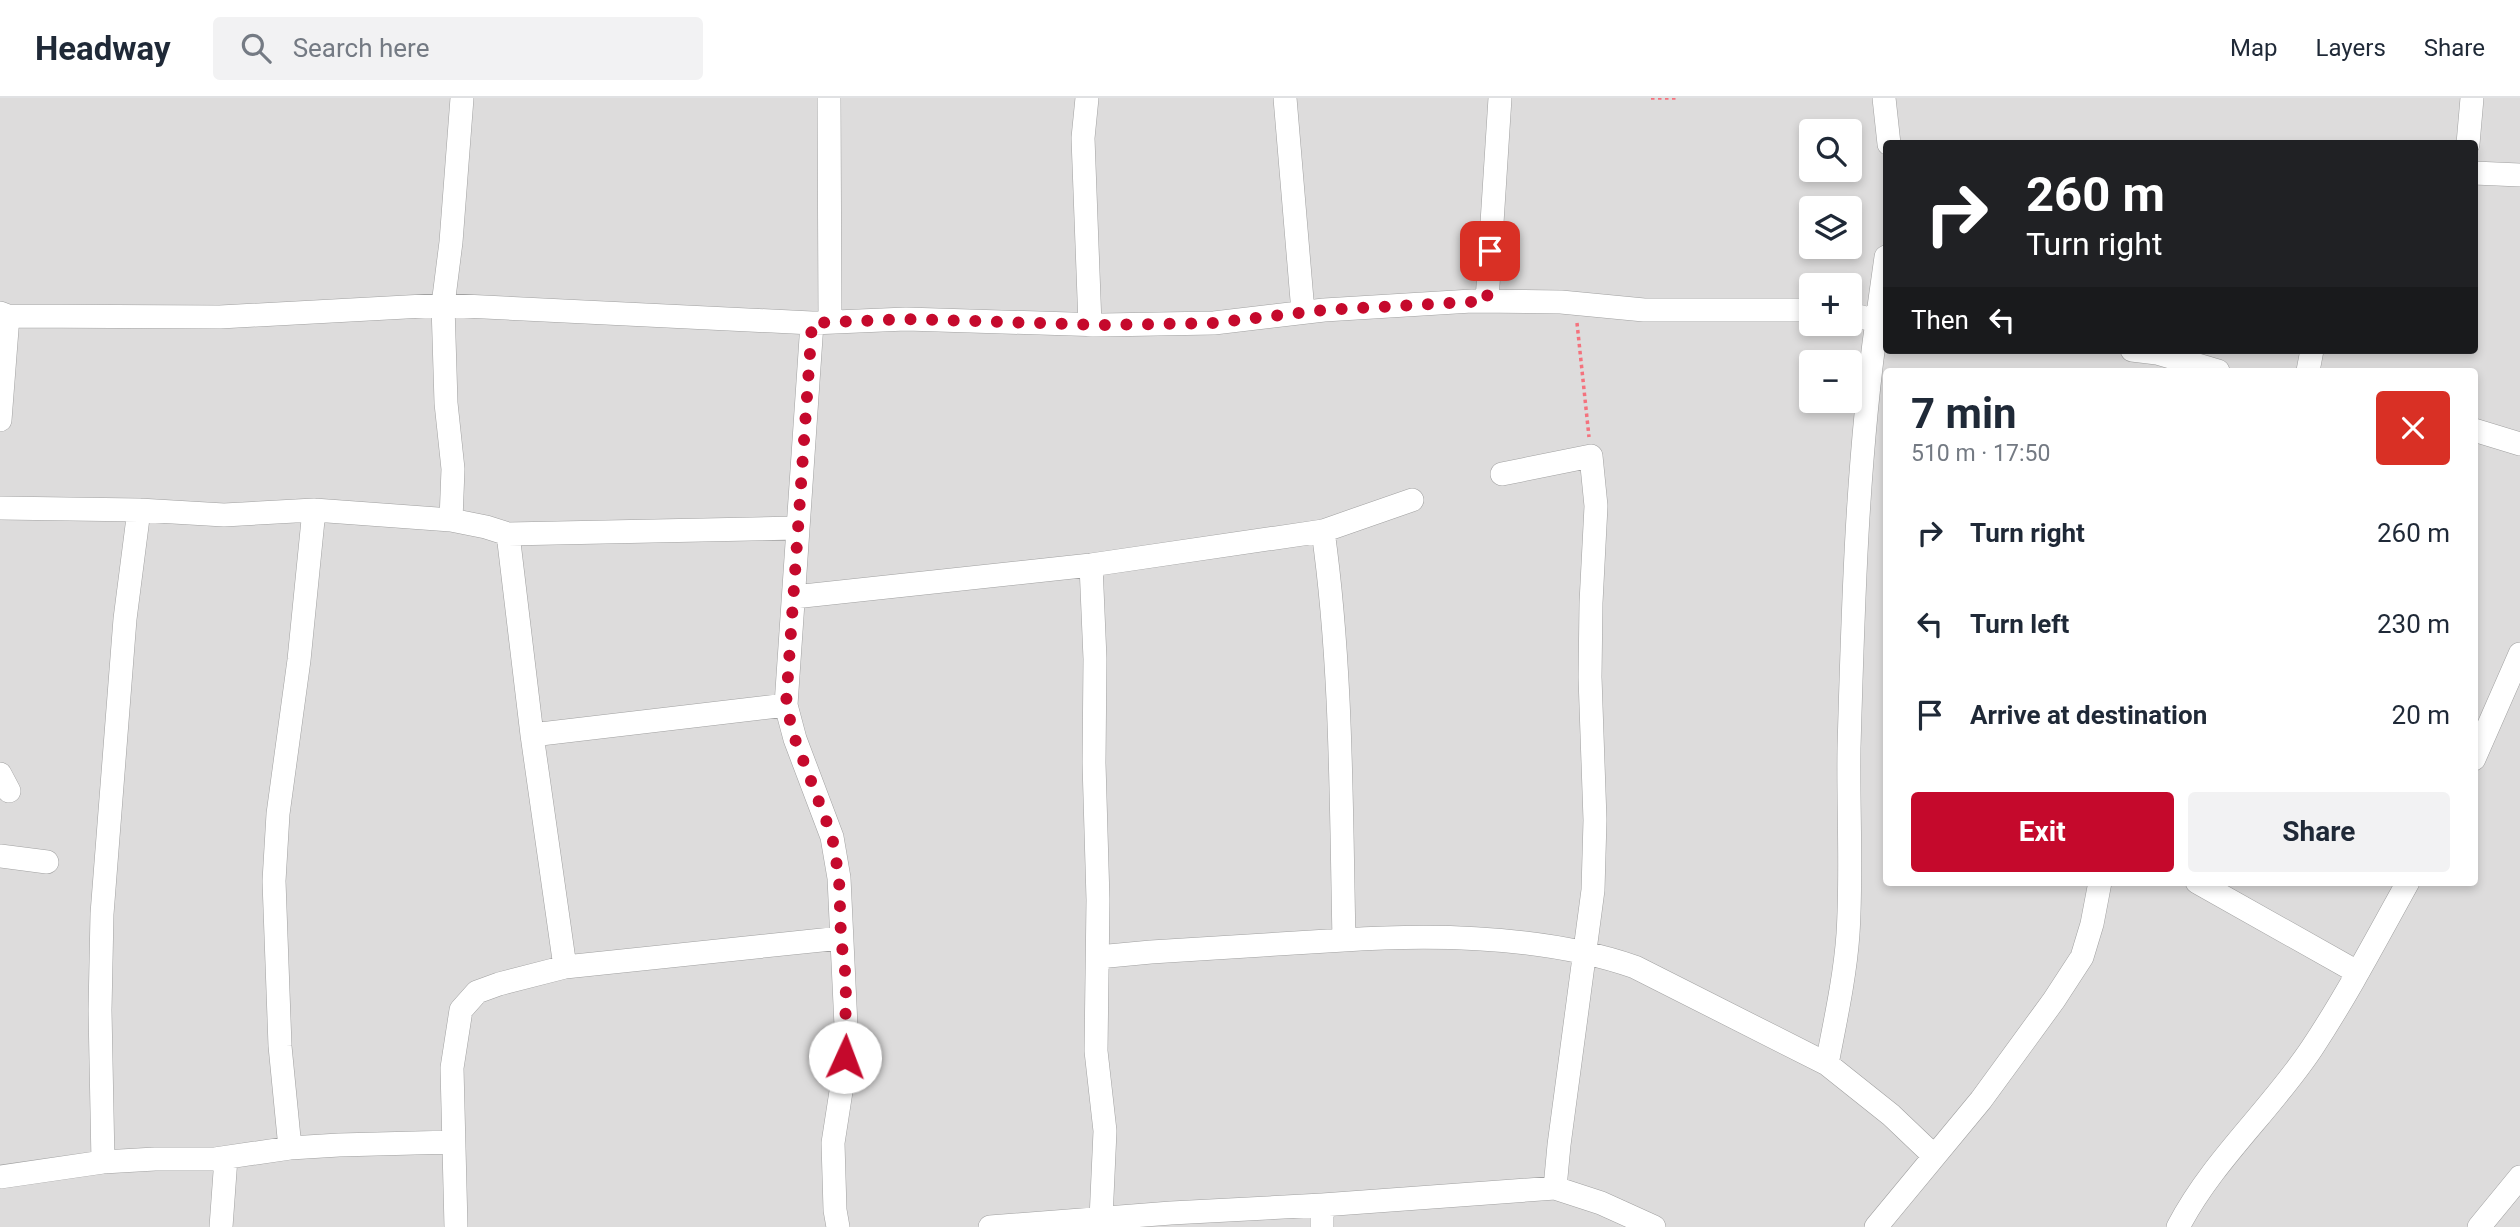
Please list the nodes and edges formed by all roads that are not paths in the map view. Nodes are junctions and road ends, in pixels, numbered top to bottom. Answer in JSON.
{"nodes":[{"id":1,"x":462,"y":98,"type":"edge"},
{"id":2,"x":829,"y":98,"type":"edge"},
{"id":3,"x":1087,"y":98,"type":"edge"},
{"id":4,"x":1285,"y":98,"type":"edge"},
{"id":5,"x":1500,"y":98,"type":"edge"},
{"id":6,"x":1884,"y":98,"type":"edge"},
{"id":7,"x":2472,"y":98,"type":"edge"},
{"id":8,"x":1889,"y":140,"type":"edge"},
{"id":9,"x":2469,"y":140,"type":"edge"},
{"id":10,"x":2478,"y":173,"type":"edge"},
{"id":11,"x":2520,"y":175,"type":"edge"},
{"id":12,"x":1487,"y":301,"type":"junction"},
{"id":13,"x":443,"y":305,"type":"junction"},
{"id":14,"x":1799,"y":310,"type":"edge"},
{"id":15,"x":1303,"y":312,"type":"junction"},
{"id":16,"x":4,"y":315,"type":"edge"},
{"id":17,"x":1862,"y":317,"type":"edge"},
{"id":18,"x":821,"y":322,"type":"junction"},
{"id":19,"x":1882,"y":322,"type":"edge"},
{"id":20,"x":1090,"y":325,"type":"junction"},
{"id":21,"x":2155,"y":362,"type":"edge"},
{"id":22,"x":2197,"y":368,"type":"edge"},
{"id":23,"x":0,"y":420,"type":"edge"},
{"id":24,"x":2478,"y":431,"type":"edge"},
{"id":25,"x":2520,"y":444,"type":"edge"},
{"id":26,"x":1502,"y":474,"type":"dead end"},
{"id":27,"x":1412,"y":500,"type":"dead end"},
{"id":28,"x":0,"y":508,"type":"edge"},
{"id":29,"x":139,"y":510,"type":"junction"},
{"id":30,"x":314,"y":510,"type":"junction"},
{"id":31,"x":451,"y":520,"type":"junction"},
{"id":32,"x":797,"y":528,"type":"junction"},
{"id":33,"x":1323,"y":531,"type":"junction"},
{"id":34,"x":508,"y":534,"type":"junction"},
{"id":35,"x":1091,"y":565,"type":"junction"},
{"id":36,"x":794,"y":597,"type":"junction"},
{"id":37,"x":2520,"y":654,"type":"edge"},
{"id":38,"x":786,"y":705,"type":"junction"},
{"id":39,"x":2481,"y":726,"type":"edge"},
{"id":40,"x":532,"y":735,"type":"junction"},
{"id":41,"x":0,"y":856,"type":"edge"},
{"id":42,"x":47,"y":862,"type":"dead end"},
{"id":43,"x":2099,"y":886,"type":"edge"},
{"id":44,"x":2204,"y":886,"type":"edge"},
{"id":45,"x":2406,"y":886,"type":"edge"},
{"id":46,"x":841,"y":938,"type":"junction"},
{"id":47,"x":1344,"y":940,"type":"junction"},
{"id":48,"x":1584,"y":953,"type":"junction"},
{"id":49,"x":1098,"y":957,"type":"junction"},
{"id":50,"x":565,"y":967,"type":"junction"},
{"id":51,"x":2357,"y":972,"type":"junction"},
{"id":52,"x":1827,"y":1065,"type":"junction"},
{"id":53,"x":453,"y":1142,"type":"junction"},
{"id":54,"x":290,"y":1148,"type":"junction"},
{"id":55,"x":1933,"y":1155,"type":"junction"},
{"id":56,"x":226,"y":1158,"type":"junction"},
{"id":57,"x":103,"y":1162,"type":"junction"},
{"id":58,"x":0,"y":1177,"type":"edge"},
{"id":59,"x":2520,"y":1177,"type":"edge"},
{"id":60,"x":1555,"y":1188,"type":"junction"},
{"id":61,"x":1322,"y":1216,"type":"edge"},
{"id":62,"x":1101,"y":1219,"type":"junction"},
{"id":63,"x":221,"y":1227,"type":"edge"},
{"id":64,"x":456,"y":1227,"type":"edge"},
{"id":65,"x":838,"y":1227,"type":"edge"},
{"id":66,"x":990,"y":1227,"type":"edge"},
{"id":67,"x":1654,"y":1227,"type":"edge"},
{"id":68,"x":1876,"y":1227,"type":"edge"},
{"id":69,"x":2178,"y":1227,"type":"edge"},
{"id":70,"x":2479,"y":1227,"type":"edge"}],
"edges":[{"from":1,"to":13,"type":"street"},
{"from":2,"to":18,"type":"street"},
{"from":3,"to":20,"type":"street"},
{"from":4,"to":15,"type":"street"},
{"from":5,"to":12,"type":"street"},
{"from":6,"to":8,"type":"street"},
{"from":7,"to":9,"type":"street"},
{"from":10,"to":11,"type":"street"},
{"from":12,"to":14,"type":"street"},
{"from":12,"to":15,"type":"street"},
{"from":13,"to":16,"type":"street"},
{"from":13,"to":18,"type":"street"},
{"from":13,"to":31,"type":"street"},
{"from":15,"to":20,"type":"street"},
{"from":16,"to":23,"type":"street"},
{"from":17,"to":19,"type":"street"},
{"from":18,"to":20,"type":"street"},
{"from":18,"to":32,"type":"street"},
{"from":19,"to":52,"type":"street"},
{"from":21,"to":22,"type":"street"},
{"from":24,"to":25,"type":"street"},
{"from":26,"to":48,"type":"street"},
{"from":27,"to":33,"type":"street"},
{"from":28,"to":29,"type":"street"},
{"from":29,"to":30,"type":"street"},
{"from":29,"to":57,"type":"street"},
{"from":30,"to":31,"type":"street"},
{"from":30,"to":54,"type":"street"},
{"from":31,"to":34,"type":"street"},
{"from":32,"to":34,"type":"street"},
{"from":32,"to":36,"type":"street"},
{"from":33,"to":35,"type":"street"},
{"from":33,"to":47,"type":"street"},
{"from":34,"to":40,"type":"street"},
{"from":35,"to":36,"type":"street"},
{"from":35,"to":49,"type":"street"},
{"from":36,"to":38,"type":"street"},
{"from":37,"to":39,"type":"street"},
{"from":38,"to":40,"type":"street"},
{"from":38,"to":46,"type":"street"},
{"from":40,"to":50,"type":"street"},
{"from":41,"to":42,"type":"street"},
{"from":43,"to":55,"type":"street"},
{"from":44,"to":51,"type":"street"},
{"from":45,"to":51,"type":"street"},
{"from":46,"to":50,"type":"street"},
{"from":46,"to":65,"type":"street"},
{"from":47,"to":48,"type":"street"},
{"from":47,"to":49,"type":"street"},
{"from":48,"to":52,"type":"street"},
{"from":48,"to":60,"type":"street"},
{"from":49,"to":62,"type":"street"},
{"from":50,"to":53,"type":"street"},
{"from":51,"to":69,"type":"street"},
{"from":52,"to":55,"type":"street"},
{"from":53,"to":54,"type":"street"},
{"from":53,"to":64,"type":"street"},
{"from":54,"to":56,"type":"street"},
{"from":55,"to":68,"type":"street"},
{"from":56,"to":57,"type":"street"},
{"from":56,"to":63,"type":"street"},
{"from":57,"to":58,"type":"street"},
{"from":59,"to":70,"type":"street"},
{"from":60,"to":61,"type":"street"},
{"from":60,"to":67,"type":"street"},
{"from":61,"to":62,"type":"street"},
{"from":62,"to":66,"type":"street"}]}
